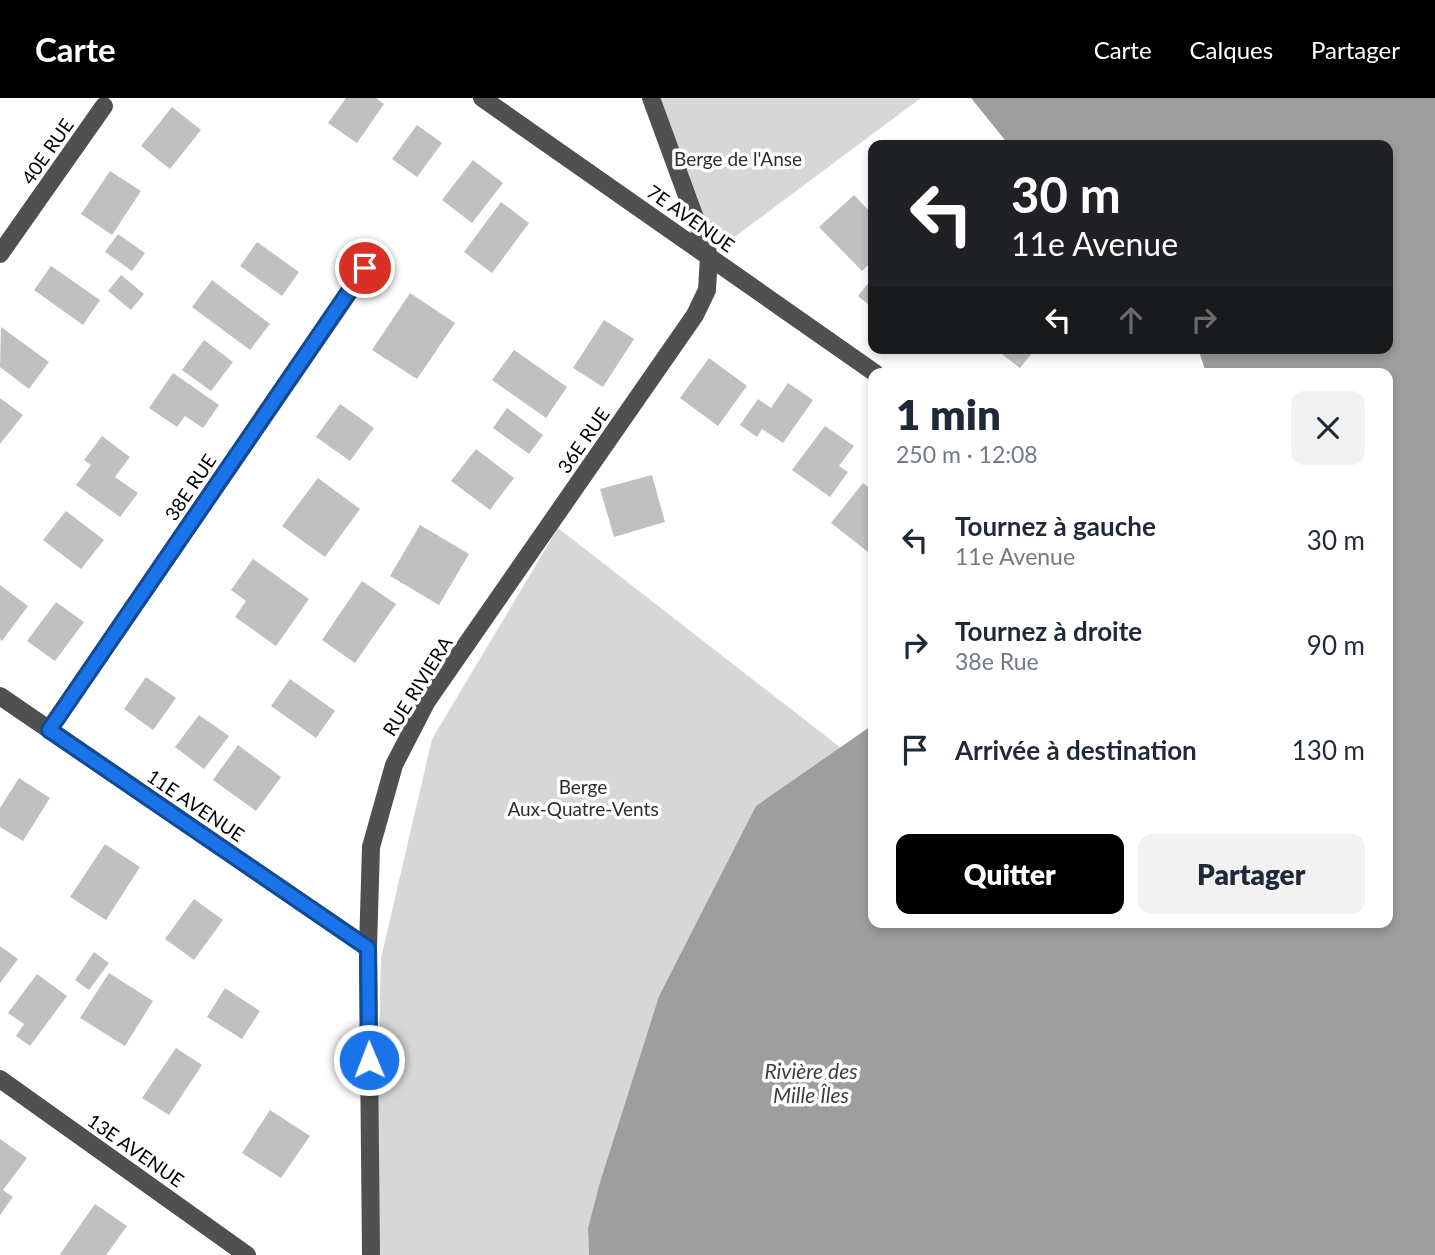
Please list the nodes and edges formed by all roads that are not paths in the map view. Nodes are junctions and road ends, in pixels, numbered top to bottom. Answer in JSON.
{"nodes":[{"id":1,"x":482,"y":98,"type":"edge"},
{"id":2,"x":651,"y":98,"type":"edge"},
{"id":3,"x":104,"y":106,"type":"dead end"},
{"id":4,"x":0,"y":254,"type":"edge"},
{"id":5,"x":709,"y":256,"type":"junction"},
{"id":6,"x":365,"y":268,"type":"dead end"},
{"id":7,"x":868,"y":368,"type":"edge"},
{"id":8,"x":470,"y":639,"type":"joint"},
{"id":9,"x":0,"y":696,"type":"edge"},
{"id":10,"x":49,"y":730,"type":"junction"},
{"id":11,"x":368,"y":948,"type":"junction"},
{"id":12,"x":0,"y":1079,"type":"edge"},
{"id":13,"x":247,"y":1255,"type":"edge"},
{"id":14,"x":371,"y":1255,"type":"edge"}],
"edges":[{"from":1,"to":5,"type":"street","name":"7E AVENUE"},
{"from":2,"to":5,"type":"street"},
{"from":3,"to":4,"type":"street","name":"40E RUE"},
{"from":5,"to":7,"type":"street","name":"7E AVENUE"},
{"from":5,"to":8,"type":"street","name":"36E RUE"},
{"from":6,"to":10,"type":"street","name":"38E RUE"},
{"from":8,"to":11,"type":"street","name":"RUE RIVIERA"},
{"from":9,"to":10,"type":"street","name":"11E AVENUE"},
{"from":10,"to":11,"type":"street","name":"11E AVENUE"},
{"from":11,"to":14,"type":"street","name":"RUE RIVIERA"},
{"from":12,"to":13,"type":"street","name":"13E AVENUE"}]}
